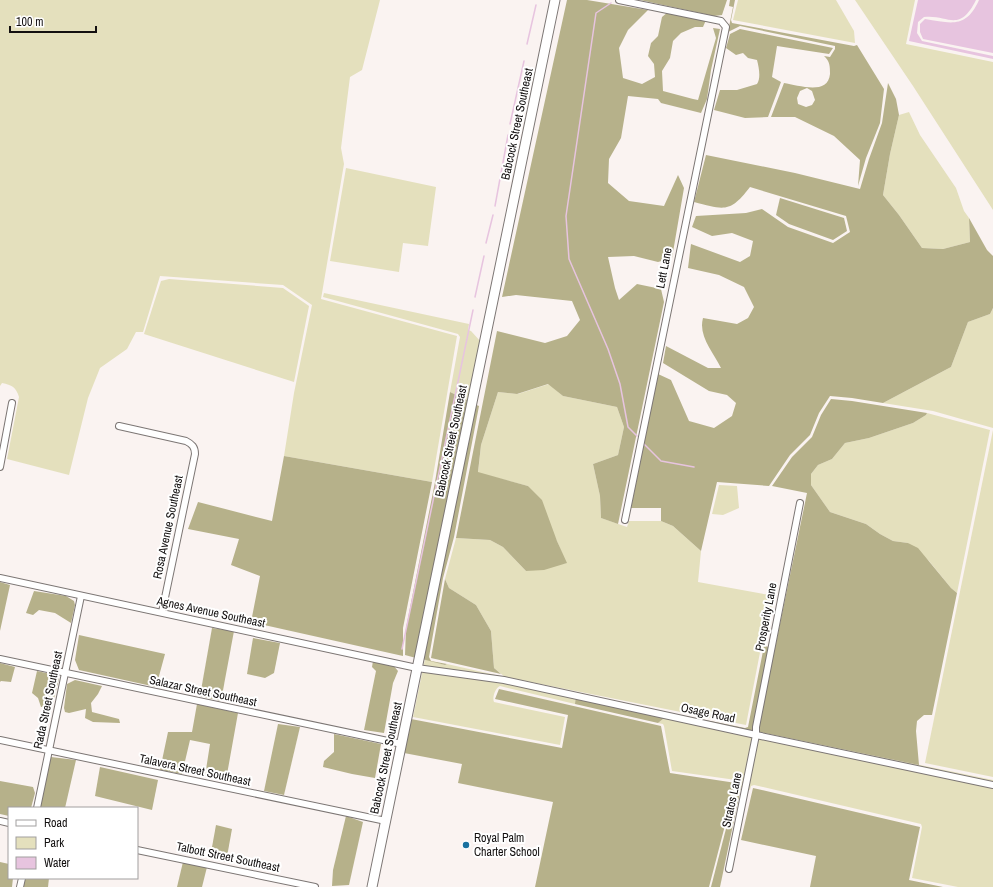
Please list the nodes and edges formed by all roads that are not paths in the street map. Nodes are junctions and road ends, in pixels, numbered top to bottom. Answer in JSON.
{"nodes":[{"id":1,"x":555,"y":0,"type":"edge"},
{"id":2,"x":619,"y":0,"type":"edge"},
{"id":3,"x":12,"y":403,"type":"dead end"},
{"id":4,"x":119,"y":426,"type":"dead end"},
{"id":5,"x":0,"y":467,"type":"edge"},
{"id":6,"x":800,"y":503,"type":"dead end"},
{"id":7,"x":624,"y":520,"type":"dead end"},
{"id":8,"x":0,"y":578,"type":"edge"},
{"id":9,"x":81,"y":596,"type":"junction"},
{"id":10,"x":162,"y":612,"type":"junction"},
{"id":11,"x":0,"y":659,"type":"edge"},
{"id":12,"x":417,"y":668,"type":"junction"},
{"id":13,"x":65,"y":673,"type":"junction"},
{"id":14,"x":756,"y":736,"type":"junction"},
{"id":15,"x":0,"y":740,"type":"edge"},
{"id":16,"x":402,"y":744,"type":"junction"},
{"id":17,"x":48,"y":750,"type":"junction"},
{"id":18,"x":993,"y":785,"type":"edge"},
{"id":19,"x":37,"y":807,"type":"edge"},
{"id":20,"x":386,"y":821,"type":"junction"},
{"id":21,"x":138,"y":850,"type":"edge"},
{"id":22,"x":729,"y":869,"type":"dead end"},
{"id":23,"x":315,"y":887,"type":"edge"},
{"id":24,"x":372,"y":887,"type":"edge"}],
"edges":[{"from":1,"to":12,"type":"main road","name":"Babcock Street Southeast"},
{"from":2,"to":7,"type":"street","name":"Lett Lane"},
{"from":3,"to":5,"type":"street"},
{"from":4,"to":10,"type":"street","name":"Rosa Avenue Southeast"},
{"from":6,"to":14,"type":"street","name":"Prosperity Lane"},
{"from":8,"to":9,"type":"street","name":"Agnes Avenue Southeast"},
{"from":9,"to":10,"type":"street","name":"Agnes Avenue Southeast"},
{"from":9,"to":13,"type":"street","name":"Rada Street Southeast"},
{"from":10,"to":12,"type":"street","name":"Agnes Avenue Southeast"},
{"from":11,"to":13,"type":"street","name":"Salazar Street Southeast"},
{"from":12,"to":14,"type":"street","name":"Osage Road"},
{"from":12,"to":16,"type":"main road","name":"Babcock Street Southeast"},
{"from":13,"to":16,"type":"street","name":"Salazar Street Southeast"},
{"from":13,"to":17,"type":"street","name":"Rada Street Southeast"},
{"from":14,"to":18,"type":"street","name":"Osage Road"},
{"from":14,"to":22,"type":"street","name":"Stratos Lane"},
{"from":15,"to":17,"type":"street","name":"Talavera Street Southeast"},
{"from":16,"to":20,"type":"main road","name":"Babcock Street Southeast"},
{"from":17,"to":19,"type":"street","name":"Rada Street Southeast"},
{"from":17,"to":20,"type":"street","name":"Talavera Street Southeast"},
{"from":20,"to":24,"type":"main road","name":"Babcock Street Southeast"},
{"from":21,"to":23,"type":"street","name":"Talbott Street Southeast"}]}
